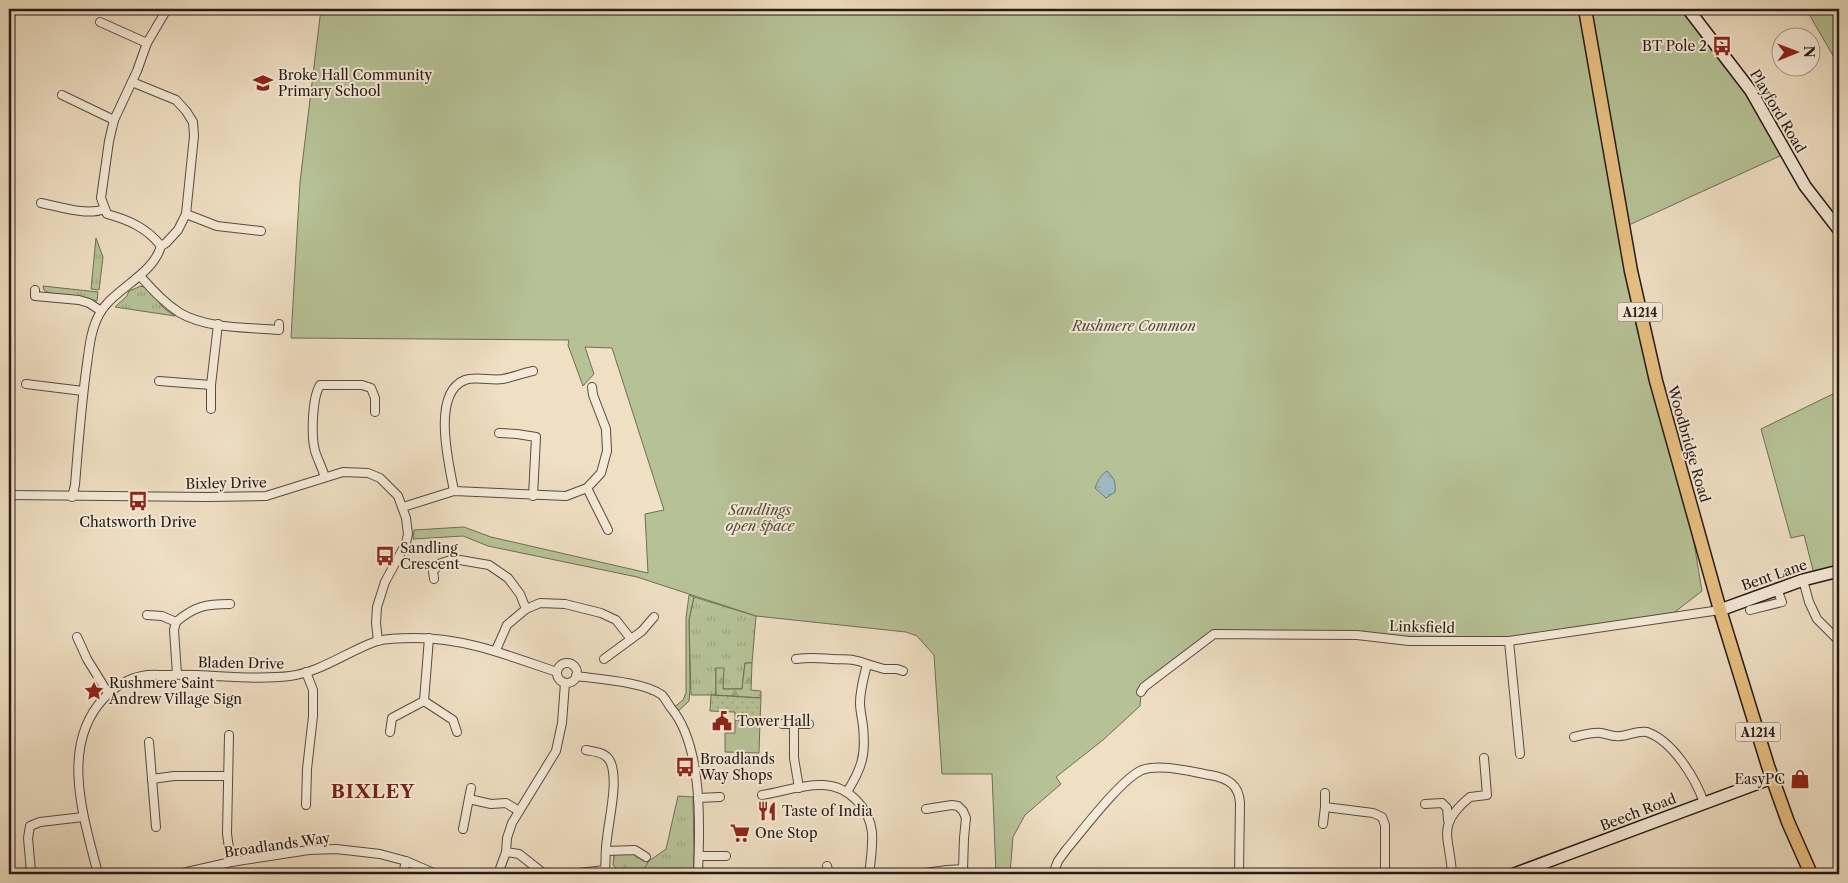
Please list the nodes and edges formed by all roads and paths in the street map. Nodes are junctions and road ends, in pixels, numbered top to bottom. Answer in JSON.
{"nodes":[{"id":1,"x":11,"y":9,"type":"edge"},
{"id":2,"x":167,"y":9,"type":"edge"},
{"id":3,"x":1585,"y":9,"type":"edge"},
{"id":4,"x":1688,"y":9,"type":"edge"},
{"id":5,"x":9,"y":13,"type":"edge"},
{"id":6,"x":100,"y":22,"type":"dead end"},
{"id":7,"x":148,"y":43,"type":"junction"},
{"id":8,"x":132,"y":82,"type":"junction"},
{"id":9,"x":62,"y":95,"type":"dead end"},
{"id":10,"x":114,"y":120,"type":"junction"},
{"id":11,"x":41,"y":203,"type":"dead end"},
{"id":12,"x":105,"y":208,"type":"junction"},
{"id":13,"x":186,"y":214,"type":"junction"},
{"id":14,"x":1839,"y":230,"type":"edge"},
{"id":15,"x":261,"y":231,"type":"dead end"},
{"id":16,"x":162,"y":246,"type":"junction"},
{"id":17,"x":140,"y":276,"type":"junction"},
{"id":18,"x":35,"y":290,"type":"dead end"},
{"id":19,"x":101,"y":311,"type":"junction"},
{"id":20,"x":218,"y":324,"type":"junction"},
{"id":21,"x":279,"y":324,"type":"dead end"},
{"id":22,"x":533,"y":371,"type":"dead end"},
{"id":23,"x":159,"y":381,"type":"dead end"},
{"id":24,"x":26,"y":384,"type":"dead end"},
{"id":25,"x":211,"y":385,"type":"junction"},
{"id":26,"x":592,"y":387,"type":"dead end"},
{"id":27,"x":83,"y":392,"type":"junction"},
{"id":28,"x":211,"y":409,"type":"dead end"},
{"id":29,"x":375,"y":412,"type":"dead end"},
{"id":30,"x":499,"y":433,"type":"dead end"},
{"id":31,"x":325,"y":477,"type":"junction"},
{"id":32,"x":587,"y":488,"type":"junction"},
{"id":33,"x":454,"y":491,"type":"junction"},
{"id":34,"x":9,"y":495,"type":"edge"},
{"id":35,"x":533,"y":496,"type":"junction"},
{"id":36,"x":72,"y":497,"type":"junction"},
{"id":37,"x":403,"y":507,"type":"junction"},
{"id":38,"x":608,"y":530,"type":"dead end"},
{"id":39,"x":1839,"y":571,"type":"edge"},
{"id":40,"x":434,"y":579,"type":"dead end"},
{"id":41,"x":1803,"y":580,"type":"junction"},
{"id":42,"x":1777,"y":589,"type":"junction"},
{"id":43,"x":230,"y":604,"type":"dead end"},
{"id":44,"x":526,"y":609,"type":"junction"},
{"id":45,"x":1720,"y":610,"type":"junction"},
{"id":46,"x":1750,"y":610,"type":"dead end"},
{"id":47,"x":147,"y":615,"type":"dead end"},
{"id":48,"x":654,"y":617,"type":"dead end"},
{"id":49,"x":176,"y":622,"type":"junction"},
{"id":50,"x":77,"y":637,"type":"dead end"},
{"id":51,"x":429,"y":638,"type":"junction"},
{"id":52,"x":631,"y":639,"type":"junction"},
{"id":53,"x":378,"y":641,"type":"junction"},
{"id":54,"x":1509,"y":641,"type":"junction"},
{"id":55,"x":1839,"y":641,"type":"edge"},
{"id":56,"x":496,"y":650,"type":"junction"},
{"id":57,"x":604,"y":659,"type":"dead end"},
{"id":58,"x":796,"y":659,"type":"dead end"},
{"id":59,"x":868,"y":664,"type":"junction"},
{"id":60,"x":903,"y":671,"type":"dead end"},
{"id":61,"x":306,"y":672,"type":"junction"},
{"id":62,"x":557,"y":672,"type":"junction"},
{"id":63,"x":176,"y":674,"type":"junction"},
{"id":64,"x":576,"y":676,"type":"junction"},
{"id":65,"x":565,"y":683,"type":"junction"},
{"id":66,"x":1141,"y":692,"type":"dead end"},
{"id":67,"x":108,"y":693,"type":"junction"},
{"id":68,"x":424,"y":701,"type":"junction"},
{"id":69,"x":782,"y":724,"type":"dead end"},
{"id":70,"x":794,"y":724,"type":"junction"},
{"id":71,"x":809,"y":724,"type":"dead end"},
{"id":72,"x":390,"y":732,"type":"dead end"},
{"id":73,"x":457,"y":732,"type":"dead end"},
{"id":74,"x":229,"y":735,"type":"dead end"},
{"id":75,"x":1574,"y":737,"type":"dead end"},
{"id":76,"x":149,"y":742,"type":"dead end"},
{"id":77,"x":586,"y":750,"type":"dead end"},
{"id":78,"x":1520,"y":754,"type":"dead end"},
{"id":79,"x":1484,"y":758,"type":"dead end"},
{"id":80,"x":228,"y":776,"type":"junction"},
{"id":81,"x":1772,"y":778,"type":"junction"},
{"id":82,"x":152,"y":779,"type":"junction"},
{"id":83,"x":471,"y":788,"type":"dead end"},
{"id":84,"x":799,"y":788,"type":"junction"},
{"id":85,"x":847,"y":792,"type":"junction"},
{"id":86,"x":1325,"y":793,"type":"dead end"},
{"id":87,"x":762,"y":796,"type":"dead end"},
{"id":88,"x":720,"y":797,"type":"dead end"},
{"id":89,"x":698,"y":798,"type":"junction"},
{"id":90,"x":469,"y":799,"type":"junction"},
{"id":91,"x":1704,"y":803,"type":"junction"},
{"id":92,"x":1425,"y":804,"type":"dead end"},
{"id":93,"x":306,"y":805,"type":"dead end"},
{"id":94,"x":1325,"y":807,"type":"junction"},
{"id":95,"x":924,"y":808,"type":"dead end"},
{"id":96,"x":518,"y":811,"type":"junction"},
{"id":97,"x":83,"y":817,"type":"junction"},
{"id":98,"x":1448,"y":820,"type":"junction"},
{"id":99,"x":1323,"y":824,"type":"dead end"},
{"id":100,"x":156,"y":827,"type":"dead end"},
{"id":101,"x":463,"y":829,"type":"dead end"},
{"id":102,"x":606,"y":851,"type":"junction"},
{"id":103,"x":506,"y":852,"type":"junction"},
{"id":104,"x":699,"y":856,"type":"junction"},
{"id":105,"x":726,"y":856,"type":"dead end"},
{"id":106,"x":646,"y":857,"type":"dead end"},
{"id":107,"x":406,"y":861,"type":"junction"},
{"id":108,"x":231,"y":862,"type":"junction"},
{"id":109,"x":827,"y":866,"type":"dead end"},
{"id":110,"x":32,"y":872,"type":"dead end"},
{"id":111,"x":608,"y":872,"type":"edge"},
{"id":112,"x":963,"y":872,"type":"edge"},
{"id":113,"x":98,"y":874,"type":"edge"},
{"id":114,"x":178,"y":874,"type":"edge"},
{"id":115,"x":403,"y":874,"type":"edge"},
{"id":116,"x":436,"y":874,"type":"edge"},
{"id":117,"x":498,"y":874,"type":"edge"},
{"id":118,"x":557,"y":874,"type":"edge"},
{"id":119,"x":570,"y":874,"type":"edge"},
{"id":120,"x":698,"y":874,"type":"edge"},
{"id":121,"x":829,"y":874,"type":"edge"},
{"id":122,"x":869,"y":874,"type":"edge"},
{"id":123,"x":878,"y":874,"type":"edge"},
{"id":124,"x":917,"y":874,"type":"edge"},
{"id":125,"x":1053,"y":874,"type":"edge"},
{"id":126,"x":1239,"y":874,"type":"edge"},
{"id":127,"x":1385,"y":874,"type":"edge"},
{"id":128,"x":1452,"y":874,"type":"edge"},
{"id":129,"x":1514,"y":874,"type":"edge"},
{"id":130,"x":1811,"y":874,"type":"edge"}],
"edges":[{"from":1,"to":5,"type":"street"},
{"from":2,"to":7,"type":"street"},
{"from":3,"to":45,"type":"main road","name":"Woodbridge Road","number":"A1214"},
{"from":4,"to":14,"type":"street","name":"Playford Road"},
{"from":6,"to":7,"type":"street"},
{"from":7,"to":8,"type":"street"},
{"from":8,"to":10,"type":"street"},
{"from":8,"to":13,"type":"street"},
{"from":9,"to":10,"type":"street"},
{"from":10,"to":12,"type":"street"},
{"from":11,"to":12,"type":"street"},
{"from":12,"to":16,"type":"street"},
{"from":13,"to":15,"type":"street"},
{"from":13,"to":16,"type":"street"},
{"from":16,"to":17,"type":"street"},
{"from":17,"to":19,"type":"street"},
{"from":17,"to":20,"type":"street"},
{"from":18,"to":19,"type":"street"},
{"from":19,"to":27,"type":"street"},
{"from":20,"to":21,"type":"street"},
{"from":20,"to":25,"type":"street"},
{"from":22,"to":33,"type":"street"},
{"from":23,"to":25,"type":"street"},
{"from":24,"to":27,"type":"street"},
{"from":25,"to":28,"type":"street"},
{"from":26,"to":32,"type":"street"},
{"from":27,"to":36,"type":"street"},
{"from":29,"to":31,"type":"street"},
{"from":30,"to":35,"type":"street"},
{"from":31,"to":36,"type":"street","name":"Bixley Drive"},
{"from":31,"to":37,"type":"street","name":"Bixley Drive"},
{"from":32,"to":35,"type":"street"},
{"from":32,"to":38,"type":"street"},
{"from":33,"to":35,"type":"street"},
{"from":33,"to":37,"type":"street"},
{"from":34,"to":36,"type":"street","name":"Bixley Drive"},
{"from":37,"to":53,"type":"street","name":"Bixley Drive"},
{"from":39,"to":41,"type":"street","name":"Bent Lane"},
{"from":40,"to":44,"type":"street"},
{"from":41,"to":42,"type":"street","name":"Bent Lane"},
{"from":41,"to":55,"type":"street"},
{"from":42,"to":45,"type":"street","name":"Bent Lane"},
{"from":42,"to":46,"type":"street"},
{"from":43,"to":49,"type":"street"},
{"from":44,"to":52,"type":"street"},
{"from":44,"to":56,"type":"street"},
{"from":45,"to":54,"type":"street","name":"Linksfield"},
{"from":45,"to":81,"type":"main road","name":"Woodbridge Road","number":"A1214"},
{"from":47,"to":49,"type":"street"},
{"from":48,"to":52,"type":"street"},
{"from":49,"to":63,"type":"street"},
{"from":50,"to":67,"type":"street"},
{"from":51,"to":53,"type":"street","name":"Bladen Drive"},
{"from":51,"to":56,"type":"street","name":"Bladen Drive"},
{"from":51,"to":68,"type":"street"},
{"from":52,"to":57,"type":"street"},
{"from":53,"to":61,"type":"street","name":"Bladen Drive"},
{"from":54,"to":66,"type":"street","name":"Linksfield"},
{"from":54,"to":78,"type":"street"},
{"from":56,"to":62,"type":"street","name":"Bladen Drive"},
{"from":58,"to":59,"type":"street"},
{"from":59,"to":60,"type":"street"},
{"from":59,"to":85,"type":"street"},
{"from":61,"to":63,"type":"street","name":"Bladen Drive"},
{"from":61,"to":93,"type":"street"},
{"from":62,"to":64,"type":"street"},
{"from":62,"to":65,"type":"street"},
{"from":63,"to":67,"type":"street","name":"Bladen Drive"},
{"from":64,"to":65,"type":"street"},
{"from":64,"to":89,"type":"street"},
{"from":65,"to":96,"type":"street"},
{"from":67,"to":97,"type":"street","name":"Bladen Drive"},
{"from":68,"to":72,"type":"street"},
{"from":68,"to":73,"type":"street"},
{"from":69,"to":70,"type":"street"},
{"from":70,"to":71,"type":"street"},
{"from":70,"to":84,"type":"street"},
{"from":74,"to":80,"type":"street"},
{"from":75,"to":91,"type":"street"},
{"from":76,"to":82,"type":"street"},
{"from":77,"to":102,"type":"street"},
{"from":79,"to":98,"type":"street"},
{"from":80,"to":82,"type":"street"},
{"from":80,"to":108,"type":"street"},
{"from":81,"to":91,"type":"street","name":"Beech Road"},
{"from":81,"to":130,"type":"main road","name":"Woodbridge Road","number":"A1214"},
{"from":82,"to":100,"type":"street"},
{"from":83,"to":90,"type":"street"},
{"from":84,"to":85,"type":"street"},
{"from":84,"to":87,"type":"street"},
{"from":85,"to":122,"type":"street"},
{"from":86,"to":94,"type":"street"},
{"from":88,"to":89,"type":"street"},
{"from":89,"to":104,"type":"street"},
{"from":90,"to":96,"type":"street"},
{"from":90,"to":101,"type":"street"},
{"from":91,"to":129,"type":"street","name":"Beech Road"},
{"from":92,"to":98,"type":"street"},
{"from":94,"to":99,"type":"street"},
{"from":94,"to":127,"type":"street"},
{"from":95,"to":112,"type":"street"},
{"from":96,"to":103,"type":"street"},
{"from":97,"to":110,"type":"street"},
{"from":97,"to":113,"type":"street","name":"Bladen Drive"},
{"from":98,"to":128,"type":"street"},
{"from":102,"to":106,"type":"street"},
{"from":102,"to":111,"type":"street"},
{"from":103,"to":117,"type":"street"},
{"from":103,"to":118,"type":"street"},
{"from":104,"to":105,"type":"street"},
{"from":104,"to":120,"type":"street"},
{"from":107,"to":108,"type":"street","name":"Broadlands Way"},
{"from":107,"to":115,"type":"street"},
{"from":107,"to":116,"type":"street","name":"Broadlands Way"},
{"from":108,"to":114,"type":"street","name":"Broadlands Way"},
{"from":109,"to":121,"type":"street"},
{"from":111,"to":119,"type":"street"},
{"from":112,"to":124,"type":"street"},
{"from":122,"to":123,"type":"street"},
{"from":125,"to":126,"type":"street"}]}
